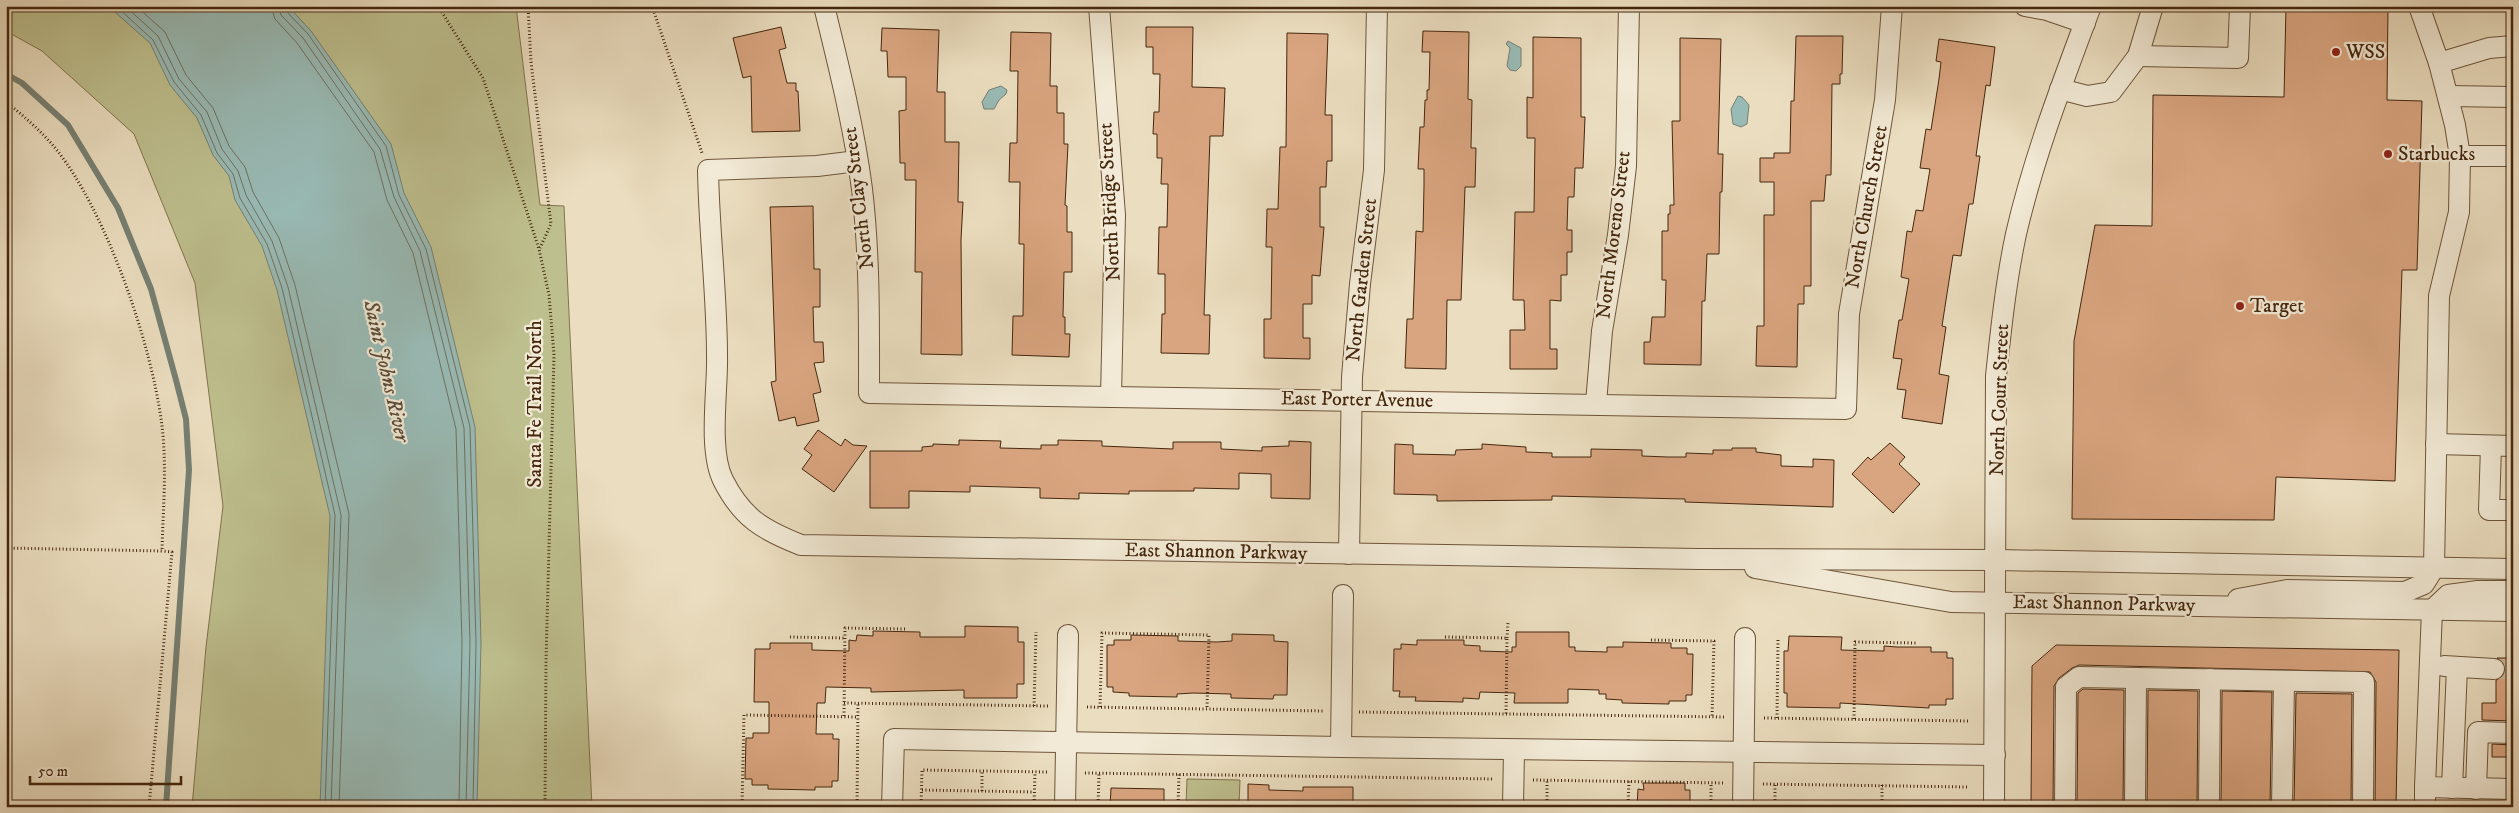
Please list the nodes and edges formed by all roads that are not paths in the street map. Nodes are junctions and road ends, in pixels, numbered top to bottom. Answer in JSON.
{"nodes":[{"id":1,"x":824,"y":6,"type":"edge"},
{"id":2,"x":1099,"y":6,"type":"edge"},
{"id":3,"x":1377,"y":6,"type":"edge"},
{"id":4,"x":1629,"y":6,"type":"edge"},
{"id":5,"x":1892,"y":6,"type":"edge"},
{"id":6,"x":2025,"y":6,"type":"edge"},
{"id":7,"x":2153,"y":6,"type":"edge"},
{"id":8,"x":2240,"y":6,"type":"edge"},
{"id":9,"x":2419,"y":6,"type":"edge"},
{"id":10,"x":2088,"y":14,"type":"edge"},
{"id":11,"x":2513,"y":46,"type":"edge"},
{"id":12,"x":2138,"y":56,"type":"junction"},
{"id":13,"x":2439,"y":63,"type":"junction"},
{"id":14,"x":2060,"y":89,"type":"junction"},
{"id":15,"x":2448,"y":96,"type":"junction"},
{"id":16,"x":2513,"y":97,"type":"edge"},
{"id":17,"x":2460,"y":156,"type":"junction"},
{"id":18,"x":2513,"y":156,"type":"edge"},
{"id":19,"x":857,"y":162,"type":"junction"},
{"id":20,"x":869,"y":394,"type":"joint"},
{"id":21,"x":1111,"y":397,"type":"junction"},
{"id":22,"x":1351,"y":400,"type":"junction"},
{"id":23,"x":1596,"y":404,"type":"junction"},
{"id":24,"x":1846,"y":409,"type":"joint"},
{"id":25,"x":2436,"y":444,"type":"junction"},
{"id":26,"x":2491,"y":446,"type":"junction"},
{"id":27,"x":2513,"y":446,"type":"edge"},
{"id":28,"x":2513,"y":510,"type":"edge"},
{"id":29,"x":1349,"y":554,"type":"junction"},
{"id":30,"x":1699,"y":559,"type":"junction"},
{"id":31,"x":1997,"y":560,"type":"junction"},
{"id":32,"x":2434,"y":568,"type":"junction"},
{"id":33,"x":2513,"y":569,"type":"edge"},
{"id":34,"x":2513,"y":591,"type":"edge"},
{"id":35,"x":1343,"y":594,"type":"dead end"},
{"id":36,"x":1997,"y":602,"type":"junction"},
{"id":37,"x":2207,"y":606,"type":"junction"},
{"id":38,"x":2432,"y":610,"type":"junction"},
{"id":39,"x":2513,"y":611,"type":"edge"},
{"id":40,"x":1068,"y":635,"type":"dead end"},
{"id":41,"x":1745,"y":638,"type":"dead end"},
{"id":42,"x":2430,"y":666,"type":"junction"},
{"id":43,"x":2457,"y":667,"type":"junction"},
{"id":44,"x":2494,"y":669,"type":"tunnel mouth"},
{"id":45,"x":2136,"y":678,"type":"junction"},
{"id":46,"x":2210,"y":679,"type":"junction"},
{"id":47,"x":2284,"y":681,"type":"junction"},
{"id":48,"x":2513,"y":733,"type":"edge"},
{"id":49,"x":1066,"y":742,"type":"junction"},
{"id":50,"x":1341,"y":747,"type":"junction"},
{"id":51,"x":1514,"y":750,"type":"junction"},
{"id":52,"x":1744,"y":752,"type":"junction"},
{"id":53,"x":1995,"y":755,"type":"junction"},
{"id":54,"x":2452,"y":788,"type":"junction"},
{"id":55,"x":2476,"y":789,"type":"junction"},
{"id":56,"x":2513,"y":789,"type":"edge"},
{"id":57,"x":2425,"y":797,"type":"edge"},
{"id":58,"x":892,"y":807,"type":"edge"},
{"id":59,"x":1065,"y":807,"type":"edge"},
{"id":60,"x":1513,"y":807,"type":"edge"},
{"id":61,"x":1743,"y":807,"type":"edge"},
{"id":62,"x":1994,"y":807,"type":"edge"},
{"id":63,"x":2065,"y":807,"type":"edge"},
{"id":64,"x":2135,"y":807,"type":"edge"},
{"id":65,"x":2209,"y":807,"type":"edge"},
{"id":66,"x":2282,"y":807,"type":"edge"},
{"id":67,"x":2363,"y":807,"type":"edge"}],
"edges":[{"from":1,"to":19,"type":"street","name":"North Clay Street"},
{"from":2,"to":21,"type":"street","name":"North Bridge Street"},
{"from":3,"to":22,"type":"street","name":"North Garden Street"},
{"from":4,"to":23,"type":"street","name":"North Moreno Street"},
{"from":5,"to":24,"type":"street","name":"North Church Street"},
{"from":6,"to":10,"type":"street"},
{"from":7,"to":12,"type":"street"},
{"from":8,"to":12,"type":"street"},
{"from":9,"to":13,"type":"street"},
{"from":10,"to":14,"type":"street","name":"North Court Street"},
{"from":11,"to":13,"type":"street"},
{"from":12,"to":14,"type":"street"},
{"from":13,"to":15,"type":"street"},
{"from":14,"to":31,"type":"street","name":"North Court Street"},
{"from":15,"to":16,"type":"street"},
{"from":15,"to":17,"type":"street"},
{"from":17,"to":18,"type":"street"},
{"from":17,"to":25,"type":"street"},
{"from":19,"to":20,"type":"street","name":"North Clay Street"},
{"from":19,"to":29,"type":"street","name":"East Shannon Parkway"},
{"from":20,"to":21,"type":"street","name":"East Porter Avenue"},
{"from":21,"to":22,"type":"street","name":"East Porter Avenue"},
{"from":22,"to":23,"type":"street","name":"East Porter Avenue"},
{"from":22,"to":29,"type":"street","name":"North Garden Street"},
{"from":23,"to":24,"type":"street","name":"East Porter Avenue"},
{"from":25,"to":26,"type":"street"},
{"from":25,"to":32,"type":"street"},
{"from":26,"to":27,"type":"street"},
{"from":26,"to":28,"type":"street"},
{"from":29,"to":30,"type":"street","name":"East Shannon Parkway"},
{"from":30,"to":31,"type":"street","name":"East Shannon Parkway"},
{"from":30,"to":36,"type":"street","name":"East Shannon Parkway"},
{"from":31,"to":32,"type":"street","name":"East Shannon Parkway"},
{"from":31,"to":36,"type":"street","name":"North Court Street"},
{"from":32,"to":33,"type":"street","name":"East Shannon Parkway"},
{"from":32,"to":37,"type":"street"},
{"from":34,"to":38,"type":"street"},
{"from":35,"to":50,"type":"street"},
{"from":36,"to":37,"type":"street","name":"East Shannon Parkway"},
{"from":36,"to":53,"type":"street","name":"North Court Street"},
{"from":37,"to":38,"type":"street","name":"East Shannon Parkway"},
{"from":38,"to":39,"type":"street","name":"East Shannon Parkway"},
{"from":38,"to":42,"type":"street"},
{"from":40,"to":49,"type":"street"},
{"from":41,"to":52,"type":"street"},
{"from":42,"to":43,"type":"street"},
{"from":42,"to":57,"type":"street"},
{"from":43,"to":44,"type":"street"},
{"from":43,"to":54,"type":"street"},
{"from":45,"to":46,"type":"street"},
{"from":45,"to":63,"type":"street"},
{"from":45,"to":64,"type":"street"},
{"from":46,"to":47,"type":"street"},
{"from":46,"to":65,"type":"street"},
{"from":47,"to":66,"type":"street"},
{"from":47,"to":67,"type":"street"},
{"from":48,"to":55,"type":"street"},
{"from":49,"to":50,"type":"street"},
{"from":49,"to":58,"type":"street"},
{"from":49,"to":59,"type":"street"},
{"from":50,"to":51,"type":"street"},
{"from":51,"to":52,"type":"street"},
{"from":51,"to":60,"type":"street"},
{"from":52,"to":53,"type":"street"},
{"from":52,"to":61,"type":"street"},
{"from":53,"to":62,"type":"street","name":"North Court Street"},
{"from":54,"to":55,"type":"street"},
{"from":54,"to":57,"type":"street"},
{"from":55,"to":56,"type":"street"}]}
